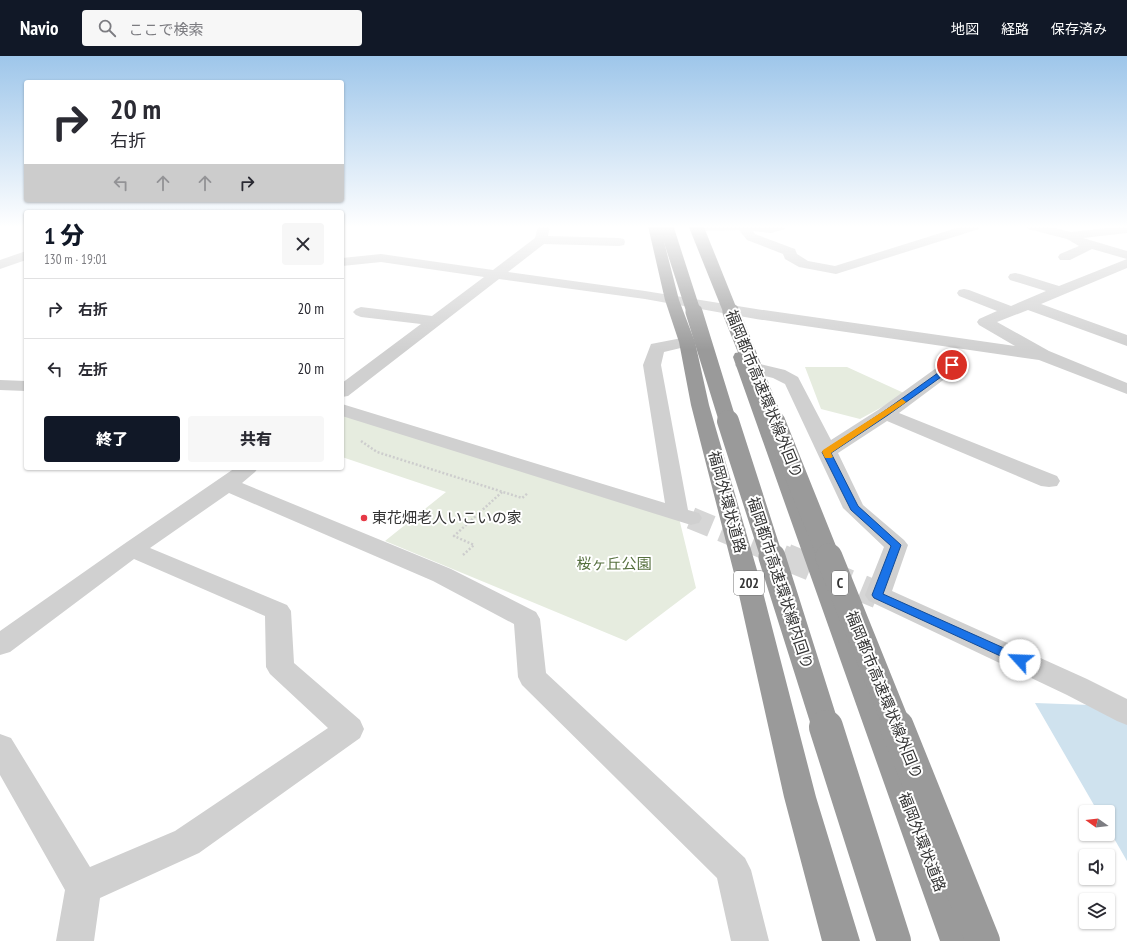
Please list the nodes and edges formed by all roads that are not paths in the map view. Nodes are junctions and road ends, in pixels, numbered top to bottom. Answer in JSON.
{"nodes":[{"id":1,"x":447,"y":267,"type":"edge"},
{"id":2,"x":503,"y":267,"type":"edge"},
{"id":3,"x":664,"y":267,"type":"edge"},
{"id":4,"x":679,"y":267,"type":"edge"},
{"id":5,"x":709,"y":267,"type":"edge"},
{"id":6,"x":712,"y":267,"type":"edge"},
{"id":7,"x":822,"y":267,"type":"edge"},
{"id":8,"x":845,"y":267,"type":"edge"},
{"id":9,"x":1116,"y":267,"type":"edge"},
{"id":10,"x":495,"y":274,"type":"junction"},
{"id":11,"x":1016,"y":277,"type":"dead end"},
{"id":12,"x":1058,"y":291,"type":"junction"},
{"id":13,"x":964,"y":294,"type":"dead end"},
{"id":14,"x":672,"y":300,"type":"junction"},
{"id":15,"x":1027,"y":304,"type":"junction"},
{"id":16,"x":724,"y":307,"type":"junction"},
{"id":17,"x":1010,"y":311,"type":"junction"},
{"id":18,"x":361,"y":312,"type":"dead end"},
{"id":19,"x":434,"y":321,"type":"junction"},
{"id":20,"x":1127,"y":341,"type":"edge"},
{"id":21,"x":687,"y":342,"type":"junction"},
{"id":22,"x":1043,"y":355,"type":"junction"},
{"id":23,"x":744,"y":365,"type":"junction"},
{"id":24,"x":952,"y":365,"type":"dead end"},
{"id":25,"x":1127,"y":389,"type":"edge"},
{"id":26,"x":344,"y":390,"type":"edge"},
{"id":27,"x":344,"y":411,"type":"edge"},
{"id":28,"x":885,"y":414,"type":"junction"},
{"id":29,"x":826,"y":452,"type":"junction"},
{"id":30,"x":245,"y":470,"type":"edge"},
{"id":31,"x":1049,"y":481,"type":"dead end"},
{"id":32,"x":227,"y":484,"type":"junction"},
{"id":33,"x":132,"y":549,"type":"junction"},
{"id":34,"x":0,"y":645,"type":"edge"},
{"id":35,"x":1127,"y":713,"type":"edge"},
{"id":36,"x":0,"y":747,"type":"edge"},
{"id":37,"x":83,"y":888,"type":"junction"},
{"id":38,"x":75,"y":941,"type":"edge"},
{"id":39,"x":750,"y":941,"type":"edge"},
{"id":40,"x":841,"y":941,"type":"edge"},
{"id":41,"x":894,"y":941,"type":"edge"},
{"id":42,"x":959,"y":941,"type":"edge"},
{"id":43,"x":983,"y":941,"type":"edge"}],
"edges":[{"from":1,"to":10,"type":"street"},
{"from":2,"to":10,"type":"street"},
{"from":3,"to":14,"type":"highway","name":"福岡外環状道路","number":"202"},
{"from":4,"to":41,"type":"highway","name":"福岡都市高速環状線内回り","bridge":true},
{"from":5,"to":16,"type":"highway","name":"福岡外環状道路"},
{"from":6,"to":43,"type":"highway","name":"福岡都市高速環状線外回り","number":"C","bridge":true},
{"from":7,"to":8,"type":"street"},
{"from":9,"to":12,"type":"street"},
{"from":10,"to":14,"type":"street"},
{"from":10,"to":19,"type":"street"},
{"from":11,"to":12,"type":"street"},
{"from":12,"to":15,"type":"street"},
{"from":13,"to":17,"type":"street"},
{"from":14,"to":16,"type":"street"},
{"from":14,"to":21,"type":"highway","name":"福岡外環状道路","number":"202"},
{"from":15,"to":17,"type":"street"},
{"from":15,"to":20,"type":"street"},
{"from":16,"to":22,"type":"street"},
{"from":16,"to":23,"type":"highway","name":"福岡外環状道路"},
{"from":17,"to":22,"type":"street"},
{"from":18,"to":19,"type":"street"},
{"from":19,"to":26,"type":"street"},
{"from":21,"to":27,"type":"street"},
{"from":21,"to":40,"type":"highway","name":"福岡外環状道路","number":"202"},
{"from":22,"to":25,"type":"street"},
{"from":23,"to":29,"type":"street"},
{"from":23,"to":42,"type":"highway","name":"福岡外環状道路"},
{"from":24,"to":28,"type":"street"},
{"from":28,"to":29,"type":"street"},
{"from":28,"to":31,"type":"street"},
{"from":29,"to":35,"type":"street"},
{"from":30,"to":32,"type":"street"},
{"from":32,"to":33,"type":"street"},
{"from":32,"to":39,"type":"street"},
{"from":33,"to":34,"type":"street"},
{"from":33,"to":37,"type":"street"},
{"from":36,"to":37,"type":"street"},
{"from":37,"to":38,"type":"street"}]}
